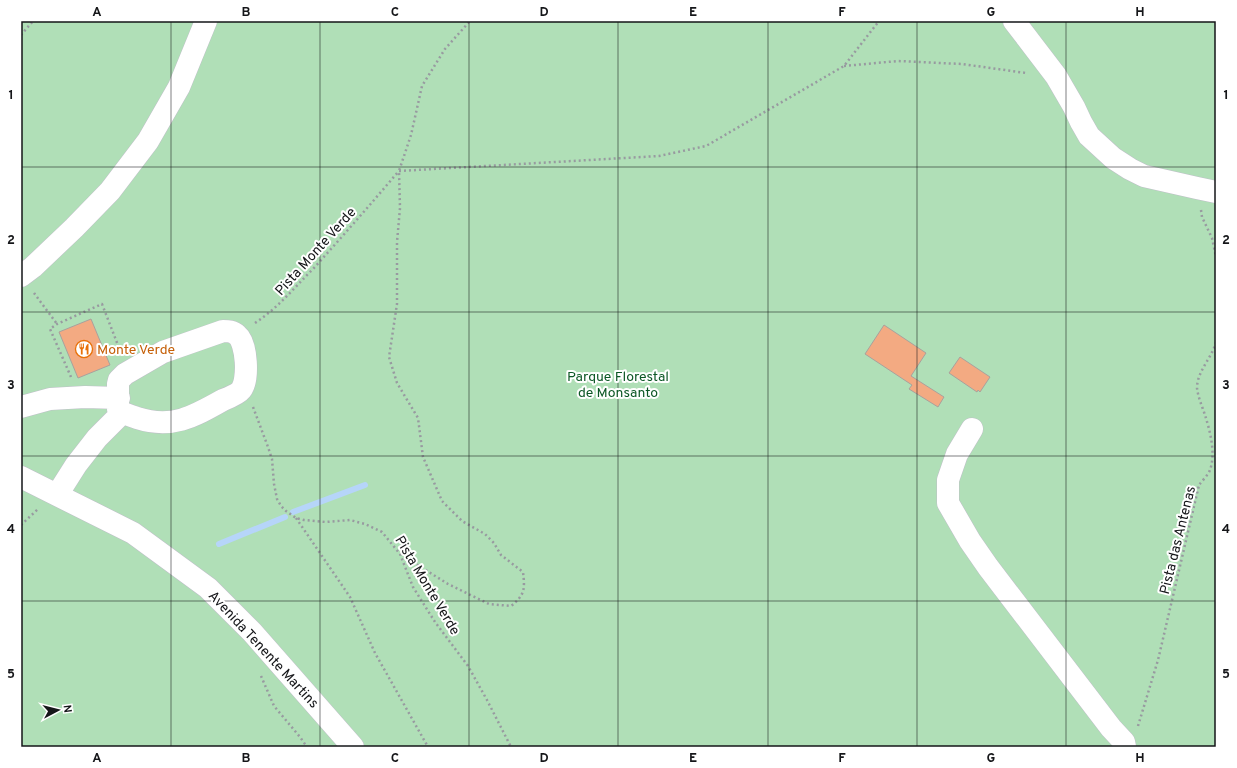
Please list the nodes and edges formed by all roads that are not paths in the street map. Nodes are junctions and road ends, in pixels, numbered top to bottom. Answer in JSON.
{"nodes":[{"id":1,"x":206,"y":21,"type":"edge"},
{"id":2,"x":1014,"y":21,"type":"edge"},
{"id":3,"x":1207,"y":190,"type":"edge"},
{"id":4,"x":26,"y":283,"type":"edge"},
{"id":5,"x":120,"y":406,"type":"junction"},
{"id":6,"x":21,"y":407,"type":"edge"},
{"id":7,"x":972,"y":429,"type":"dead end"},
{"id":8,"x":21,"y":477,"type":"edge"},
{"id":9,"x":57,"y":494,"type":"junction"},
{"id":10,"x":1130,"y":740,"type":"edge"},
{"id":11,"x":352,"y":747,"type":"edge"}],
"edges":[{"from":1,"to":4,"type":"street"},
{"from":2,"to":3,"type":"street"},
{"from":5,"to":5,"type":"street"},
{"from":5,"to":6,"type":"street"},
{"from":5,"to":9,"type":"street"},
{"from":7,"to":10,"type":"street"},
{"from":8,"to":9,"type":"street","name":"Avenida Tenente Martins"},
{"from":9,"to":11,"type":"street","name":"Avenida Tenente Martins"}]}
